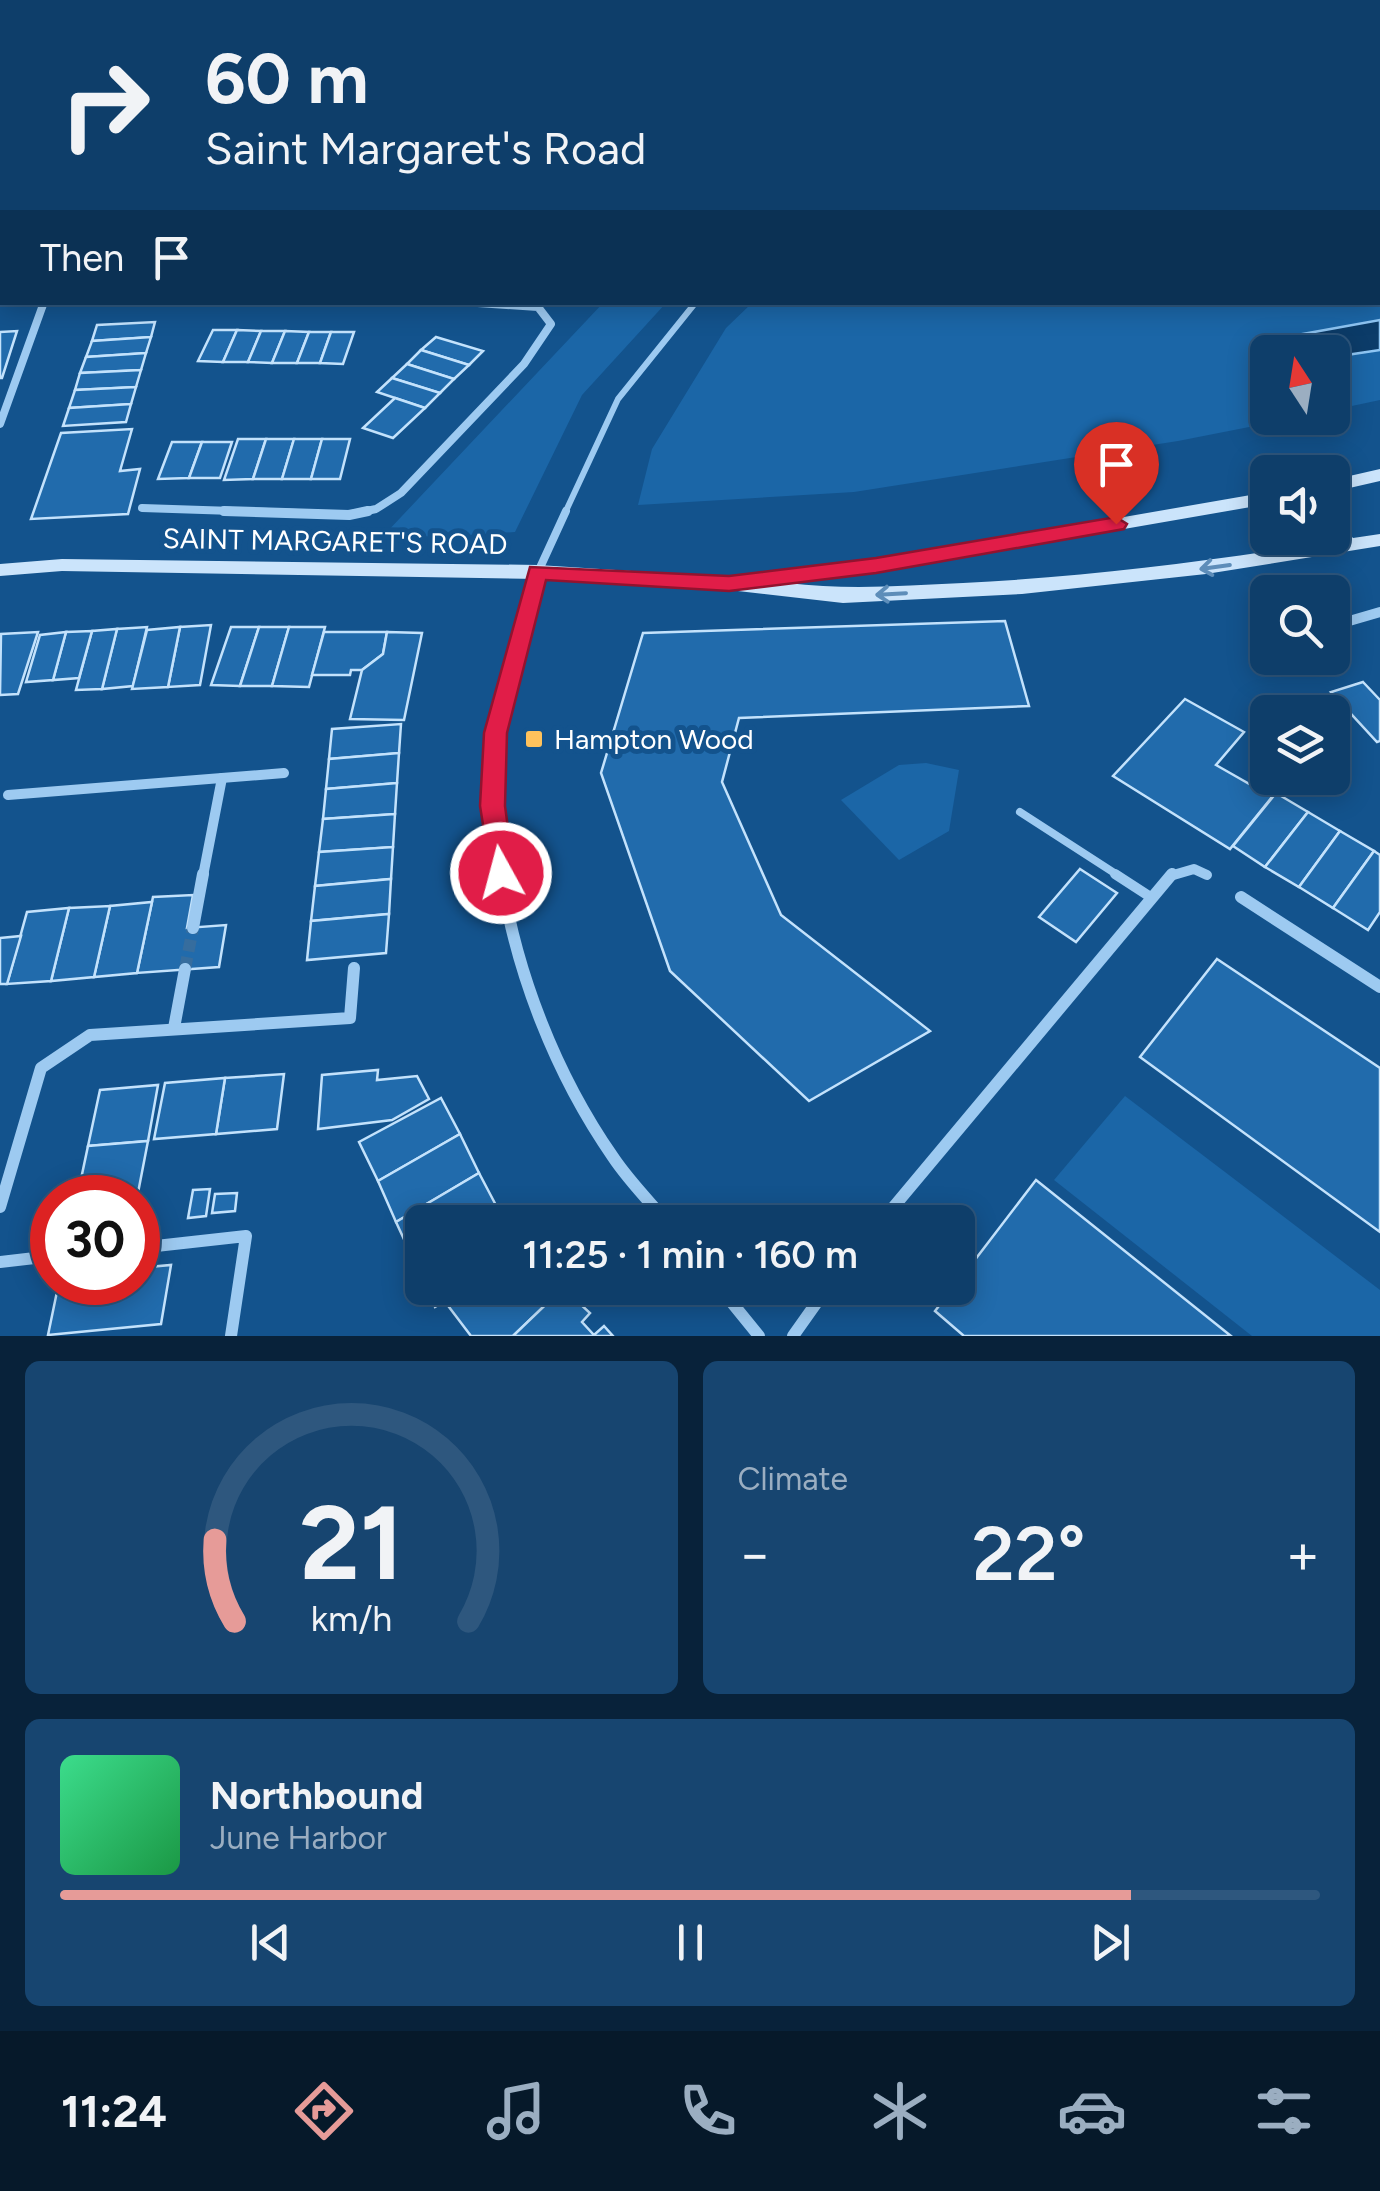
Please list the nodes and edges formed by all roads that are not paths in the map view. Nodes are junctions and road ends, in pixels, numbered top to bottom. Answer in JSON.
{"nodes":[{"id":1,"x":43,"y":305,"type":"edge"},
{"id":2,"x":508,"y":305,"type":"edge"},
{"id":3,"x":694,"y":305,"type":"edge"},
{"id":4,"x":5,"y":402,"type":"edge"},
{"id":5,"x":0,"y":424,"type":"edge"},
{"id":6,"x":1380,"y":475,"type":"edge"},
{"id":7,"x":1350,"y":482,"type":"edge"},
{"id":8,"x":1250,"y":501,"type":"edge"},
{"id":9,"x":142,"y":508,"type":"dead end"},
{"id":10,"x":1380,"y":540,"type":"edge"},
{"id":11,"x":1350,"y":545,"type":"edge"},
{"id":12,"x":1287,"y":555,"type":"edge"},
{"id":13,"x":0,"y":570,"type":"edge"},
{"id":14,"x":538,"y":572,"type":"junction"},
{"id":15,"x":729,"y":584,"type":"junction"},
{"id":16,"x":1380,"y":612,"type":"edge"},
{"id":17,"x":1350,"y":621,"type":"edge"},
{"id":18,"x":284,"y":773,"type":"dead end"},
{"id":19,"x":222,"y":778,"type":"junction"},
{"id":20,"x":8,"y":795,"type":"dead end"},
{"id":21,"x":1020,"y":812,"type":"dead end"},
{"id":22,"x":1207,"y":875,"type":"dead end"},
{"id":23,"x":1241,"y":897,"type":"dead end"},
{"id":24,"x":1152,"y":898,"type":"junction"},
{"id":25,"x":194,"y":928,"type":"tunnel mouth"},
{"id":26,"x":354,"y":968,"type":"dead end"},
{"id":27,"x":185,"y":970,"type":"tunnel mouth"},
{"id":28,"x":1380,"y":987,"type":"edge"},
{"id":29,"x":174,"y":1028,"type":"junction"},
{"id":30,"x":653,"y":1205,"type":"edge"},
{"id":31,"x":895,"y":1205,"type":"edge"},
{"id":32,"x":0,"y":1208,"type":"edge"},
{"id":33,"x":160,"y":1246,"type":"edge"},
{"id":34,"x":30,"y":1259,"type":"edge"},
{"id":35,"x":0,"y":1262,"type":"edge"},
{"id":36,"x":734,"y":1305,"type":"edge"},
{"id":37,"x":815,"y":1305,"type":"edge"},
{"id":38,"x":230,"y":1336,"type":"edge"},
{"id":39,"x":759,"y":1336,"type":"edge"},
{"id":40,"x":792,"y":1336,"type":"edge"}],
"edges":[{"from":1,"to":4,"type":"street"},
{"from":2,"to":9,"type":"street"},
{"from":3,"to":14,"type":"lane"},
{"from":4,"to":5,"type":"street"},
{"from":6,"to":7,"type":"main road"},
{"from":8,"to":15,"type":"main road","name":"SAINT MARGARET'S ROAD"},
{"from":10,"to":11,"type":"main road","name":"SAINT MARGARET'S ROAD"},
{"from":12,"to":15,"type":"main road","name":"SAINT MARGARET'S ROAD","one_way":true},
{"from":13,"to":14,"type":"main road","name":"SAINT MARGARET'S ROAD"},
{"from":14,"to":15,"type":"main road","name":"SAINT MARGARET'S ROAD"},
{"from":14,"to":30,"type":"street"},
{"from":16,"to":17,"type":"street"},
{"from":18,"to":19,"type":"street"},
{"from":19,"to":20,"type":"street"},
{"from":19,"to":25,"type":"street"},
{"from":21,"to":24,"type":"lane"},
{"from":22,"to":24,"type":"street"},
{"from":23,"to":28,"type":"street"},
{"from":24,"to":31,"type":"street"},
{"from":26,"to":29,"type":"street"},
{"from":27,"to":29,"type":"street"},
{"from":29,"to":32,"type":"street"},
{"from":33,"to":38,"type":"street"},
{"from":34,"to":35,"type":"street"},
{"from":36,"to":39,"type":"street"},
{"from":37,"to":40,"type":"street"}]}
